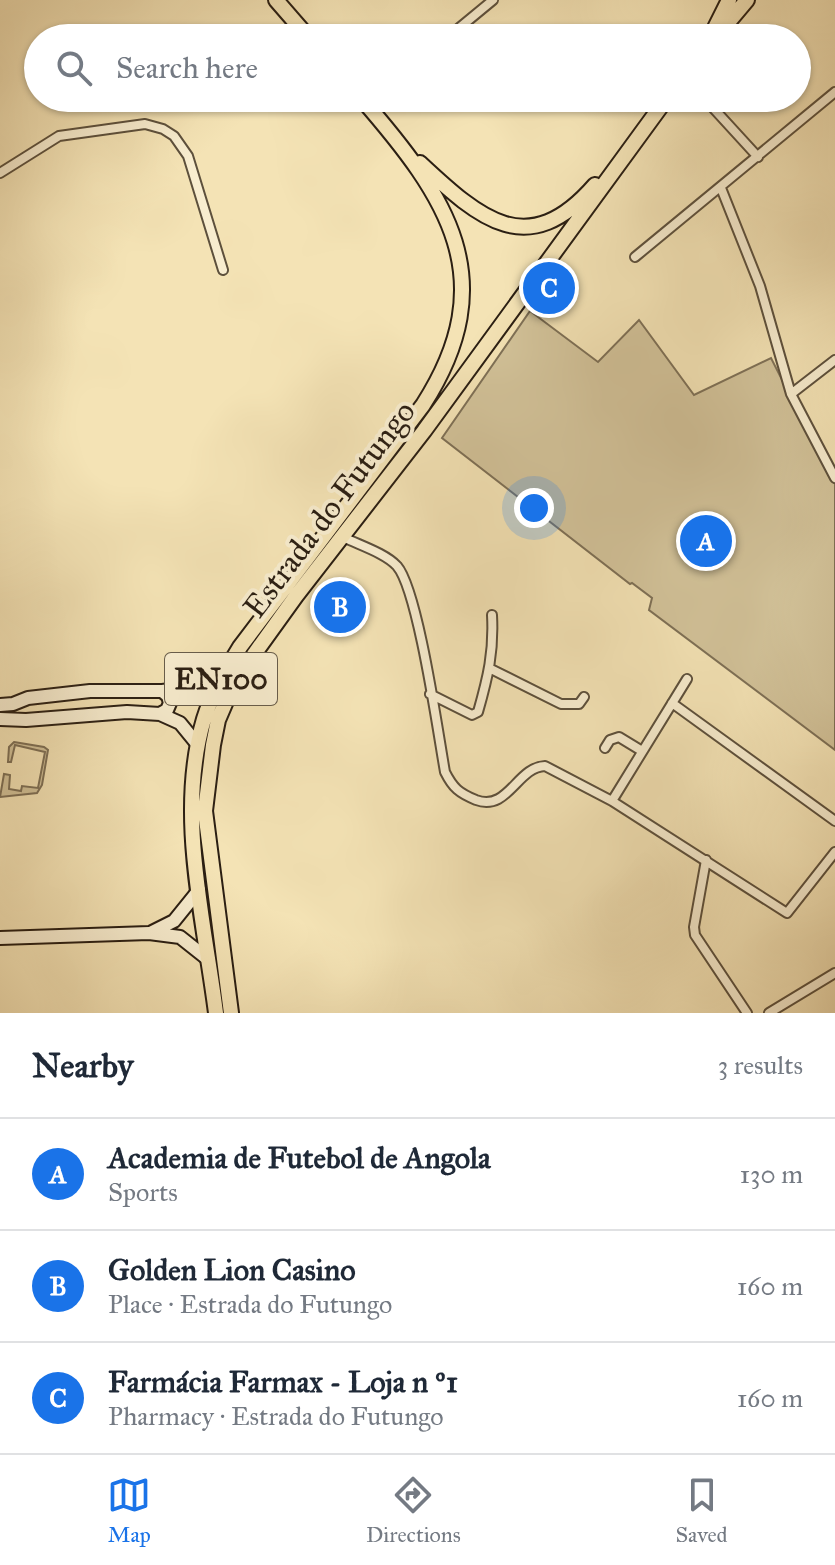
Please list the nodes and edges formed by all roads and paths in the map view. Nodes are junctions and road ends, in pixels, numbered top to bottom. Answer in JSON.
{"nodes":[{"id":1,"x":276,"y":0,"type":"edge"},
{"id":2,"x":493,"y":0,"type":"edge"},
{"id":3,"x":729,"y":0,"type":"edge"},
{"id":4,"x":747,"y":0,"type":"edge"},
{"id":5,"x":297,"y":24,"type":"edge"},
{"id":6,"x":464,"y":24,"type":"edge"},
{"id":7,"x":718,"y":24,"type":"edge"},
{"id":8,"x":727,"y":24,"type":"edge"},
{"id":9,"x":835,"y":92,"type":"edge"},
{"id":10,"x":376,"y":112,"type":"edge"},
{"id":11,"x":656,"y":112,"type":"edge"},
{"id":12,"x":717,"y":112,"type":"edge"},
{"id":13,"x":643,"y":130,"type":"junction"},
{"id":14,"x":408,"y":152,"type":"junction"},
{"id":15,"x":758,"y":157,"type":"junction"},
{"id":16,"x":0,"y":173,"type":"edge"},
{"id":17,"x":721,"y":188,"type":"junction"},
{"id":18,"x":635,"y":257,"type":"dead end"},
{"id":19,"x":223,"y":270,"type":"dead end"},
{"id":20,"x":835,"y":360,"type":"edge"},
{"id":21,"x":791,"y":394,"type":"junction"},
{"id":22,"x":831,"y":462,"type":"edge"},
{"id":23,"x":835,"y":478,"type":"edge"},
{"id":24,"x":343,"y":537,"type":"junction"},
{"id":25,"x":492,"y":615,"type":"dead end"},
{"id":26,"x":240,"y":647,"type":"junction"},
{"id":27,"x":491,"y":669,"type":"junction"},
{"id":28,"x":687,"y":679,"type":"dead end"},
{"id":29,"x":162,"y":691,"type":"junction"},
{"id":30,"x":430,"y":694,"type":"junction"},
{"id":31,"x":584,"y":697,"type":"dead end"},
{"id":32,"x":672,"y":703,"type":"junction"},
{"id":33,"x":0,"y":705,"type":"edge"},
{"id":34,"x":160,"y":714,"type":"junction"},
{"id":35,"x":0,"y":719,"type":"edge"},
{"id":36,"x":198,"y":745,"type":"junction"},
{"id":37,"x":605,"y":748,"type":"dead end"},
{"id":38,"x":642,"y":751,"type":"junction"},
{"id":39,"x":612,"y":801,"type":"junction"},
{"id":40,"x":835,"y":821,"type":"edge"},
{"id":41,"x":835,"y":852,"type":"edge"},
{"id":42,"x":706,"y":860,"type":"junction"},
{"id":43,"x":199,"y":889,"type":"junction"},
{"id":44,"x":149,"y":933,"type":"junction"},
{"id":45,"x":0,"y":938,"type":"edge"},
{"id":46,"x":209,"y":960,"type":"junction"},
{"id":47,"x":835,"y":973,"type":"edge"},
{"id":48,"x":216,"y":1013,"type":"edge"},
{"id":49,"x":231,"y":1013,"type":"edge"},
{"id":50,"x":747,"y":1013,"type":"edge"},
{"id":51,"x":769,"y":1013,"type":"edge"}],
"edges":[{"from":1,"to":5,"type":"main road"},
{"from":2,"to":6,"type":"street"},
{"from":3,"to":7,"type":"main road"},
{"from":4,"to":8,"type":"main road"},
{"from":9,"to":15,"type":"street"},
{"from":10,"to":14,"type":"main road","name":"Estrada do Futungo","number":"EN100"},
{"from":11,"to":13,"type":"main road","name":"Estrada do Futungo","number":"EN100"},
{"from":12,"to":15,"type":"street"},
{"from":13,"to":14,"type":"main road"},
{"from":13,"to":24,"type":"main road","name":"Estrada do Futungo","number":"EN100"},
{"from":14,"to":26,"type":"main road","name":"Estrada do Futungo","number":"EN100"},
{"from":15,"to":17,"type":"street"},
{"from":16,"to":19,"type":"street"},
{"from":17,"to":18,"type":"street"},
{"from":17,"to":21,"type":"street"},
{"from":20,"to":21,"type":"street"},
{"from":21,"to":22,"type":"street"},
{"from":22,"to":23,"type":"street"},
{"from":24,"to":30,"type":"street"},
{"from":24,"to":49,"type":"main road","name":"Estrada do Futungo","number":"EN100"},
{"from":25,"to":27,"type":"street"},
{"from":26,"to":29,"type":"street"},
{"from":26,"to":36,"type":"main road","name":"Estrada do Futungo","number":"EN100"},
{"from":27,"to":30,"type":"street"},
{"from":27,"to":31,"type":"street"},
{"from":28,"to":32,"type":"street"},
{"from":29,"to":33,"type":"street"},
{"from":29,"to":34,"type":"street"},
{"from":30,"to":39,"type":"street"},
{"from":32,"to":38,"type":"street"},
{"from":32,"to":40,"type":"street"},
{"from":34,"to":35,"type":"street"},
{"from":34,"to":36,"type":"street"},
{"from":36,"to":43,"type":"main road","name":"Estrada do Futungo","number":"EN100"},
{"from":37,"to":38,"type":"street"},
{"from":38,"to":39,"type":"street"},
{"from":39,"to":42,"type":"street"},
{"from":41,"to":42,"type":"street"},
{"from":42,"to":50,"type":"street"},
{"from":43,"to":44,"type":"street"},
{"from":43,"to":46,"type":"main road","name":"Estrada do Futungo","number":"EN100"},
{"from":44,"to":45,"type":"street"},
{"from":44,"to":46,"type":"street"},
{"from":46,"to":48,"type":"main road","name":"Estrada do Futungo","number":"EN100"},
{"from":47,"to":51,"type":"street"}]}
